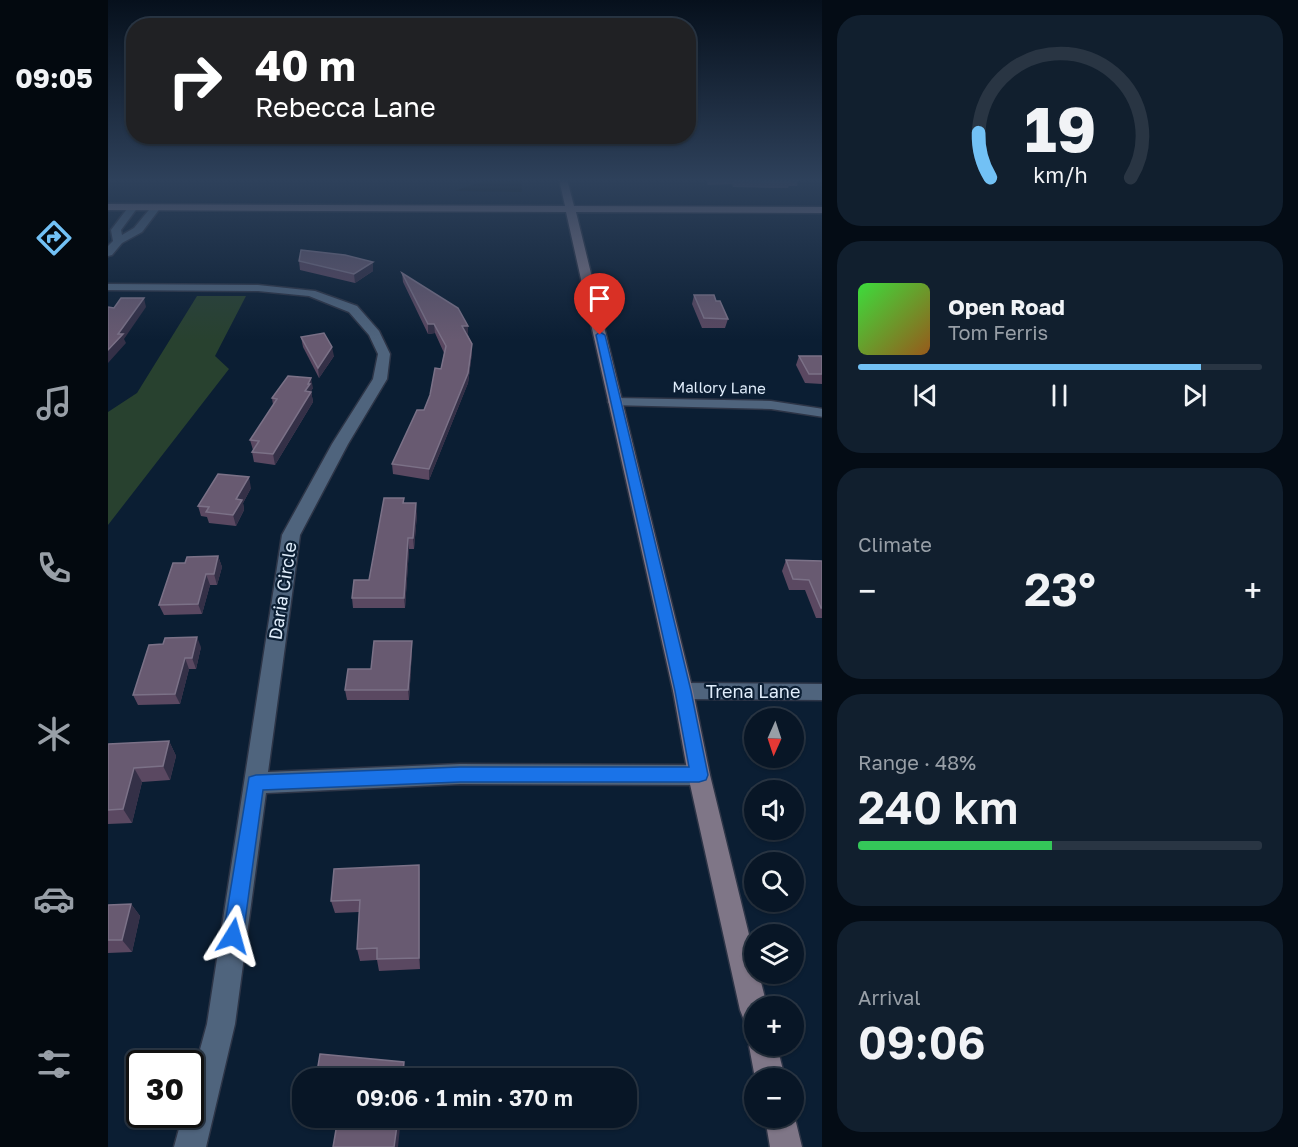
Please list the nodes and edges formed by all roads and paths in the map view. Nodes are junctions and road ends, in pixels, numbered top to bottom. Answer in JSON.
{"nodes":[{"id":1,"x":116,"y":233,"type":"edge"},
{"id":2,"x":133,"y":233,"type":"edge"},
{"id":3,"x":576,"y":233,"type":"edge"},
{"id":4,"x":118,"y":241,"type":"junction"},
{"id":5,"x":108,"y":253,"type":"edge"},
{"id":6,"x":108,"y":287,"type":"edge"},
{"id":7,"x":615,"y":402,"type":"junction"},
{"id":8,"x":822,"y":413,"type":"edge"},
{"id":9,"x":683,"y":691,"type":"junction"},
{"id":10,"x":822,"y":692,"type":"edge"},
{"id":11,"x":699,"y":775,"type":"junction"},
{"id":12,"x":256,"y":783,"type":"junction"},
{"id":13,"x":751,"y":996,"type":"edge"},
{"id":14,"x":782,"y":1128,"type":"edge"},
{"id":15,"x":190,"y":1147,"type":"edge"},
{"id":16,"x":786,"y":1147,"type":"edge"}],
"edges":[{"from":1,"to":4,"type":"street"},
{"from":2,"to":4,"type":"street"},
{"from":3,"to":7,"type":"street"},
{"from":4,"to":5,"type":"street"},
{"from":6,"to":12,"type":"street","name":"Daria Circle"},
{"from":7,"to":8,"type":"street","name":"Mallory Lane"},
{"from":7,"to":9,"type":"street"},
{"from":9,"to":10,"type":"street","name":"Trena Lane"},
{"from":9,"to":11,"type":"street"},
{"from":11,"to":12,"type":"street"},
{"from":11,"to":13,"type":"street"},
{"from":12,"to":15,"type":"street","name":"Daria Circle"},
{"from":14,"to":16,"type":"street"}]}
